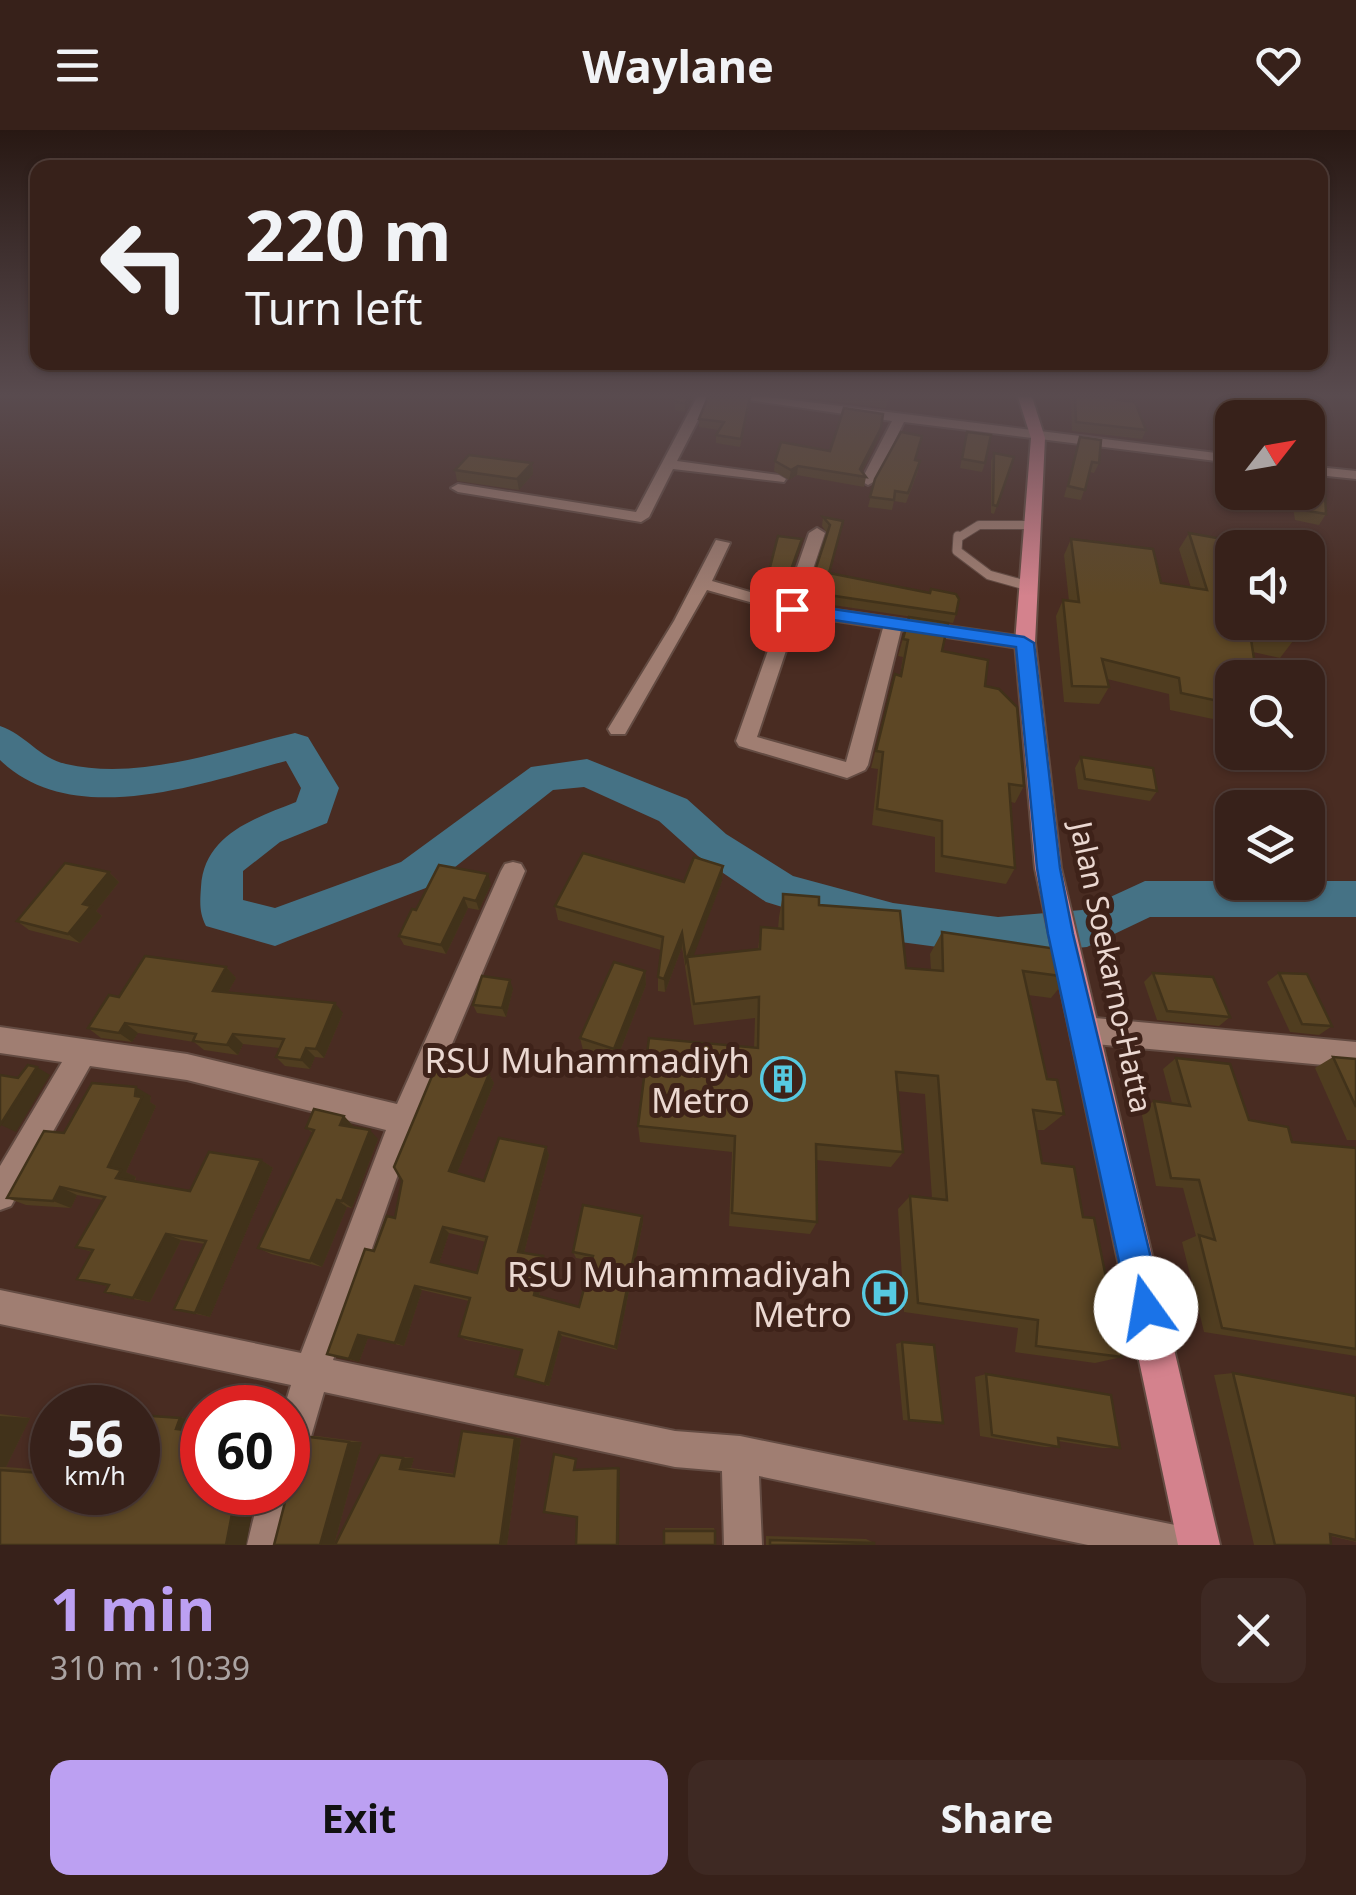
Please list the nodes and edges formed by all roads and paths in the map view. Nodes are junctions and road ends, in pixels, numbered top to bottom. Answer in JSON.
{"nodes":[{"id":1,"x":877,"y":463,"type":"edge"},
{"id":2,"x":1036,"y":463,"type":"edge"},
{"id":3,"x":668,"y":464,"type":"joint"},
{"id":4,"x":1325,"y":472,"type":"edge"},
{"id":5,"x":1356,"y":475,"type":"edge"},
{"id":6,"x":779,"y":479,"type":"edge"},
{"id":7,"x":868,"y":481,"type":"edge"},
{"id":8,"x":458,"y":488,"type":"dead end"},
{"id":9,"x":1032,"y":525,"type":"junction"},
{"id":10,"x":817,"y":534,"type":"dead end"},
{"id":11,"x":722,"y":543,"type":"dead end"},
{"id":12,"x":702,"y":583,"type":"junction"},
{"id":13,"x":1025,"y":585,"type":"junction"},
{"id":14,"x":792,"y":609,"type":"junction"},
{"id":15,"x":893,"y":626,"type":"junction"},
{"id":16,"x":1024,"y":643,"type":"junction"},
{"id":17,"x":618,"y":729,"type":"dead end"},
{"id":18,"x":513,"y":871,"type":"dead end"},
{"id":19,"x":1084,"y":1030,"type":"junction"},
{"id":20,"x":0,"y":1040,"type":"edge"},
{"id":21,"x":84,"y":1052,"type":"junction"},
{"id":22,"x":1356,"y":1055,"type":"edge"},
{"id":23,"x":405,"y":1120,"type":"junction"},
{"id":24,"x":0,"y":1195,"type":"edge"},
{"id":25,"x":0,"y":1307,"type":"edge"},
{"id":26,"x":309,"y":1372,"type":"junction"},
{"id":27,"x":306,"y":1385,"type":"edge"},
{"id":28,"x":740,"y":1454,"type":"junction"},
{"id":29,"x":273,"y":1515,"type":"edge"},
{"id":30,"x":266,"y":1545,"type":"edge"},
{"id":31,"x":743,"y":1545,"type":"edge"},
{"id":32,"x":1180,"y":1545,"type":"edge"},
{"id":33,"x":1199,"y":1545,"type":"edge"}],
"edges":[{"from":1,"to":7,"type":"street"},
{"from":2,"to":9,"type":"main road","name":"Jalan Soekarno-Hatta"},
{"from":3,"to":6,"type":"street"},
{"from":3,"to":8,"type":"street"},
{"from":4,"to":5,"type":"street"},
{"from":9,"to":13,"type":"main road","name":"Jalan Soekarno-Hatta"},
{"from":9,"to":13,"type":"lane"},
{"from":10,"to":14,"type":"street"},
{"from":11,"to":12,"type":"street"},
{"from":12,"to":14,"type":"street"},
{"from":12,"to":17,"type":"street"},
{"from":13,"to":16,"type":"main road","name":"Jalan Soekarno-Hatta"},
{"from":14,"to":15,"type":"street"},
{"from":14,"to":15,"type":"street"},
{"from":15,"to":16,"type":"street"},
{"from":16,"to":19,"type":"main road","name":"Jalan Soekarno-Hatta"},
{"from":18,"to":23,"type":"street"},
{"from":19,"to":22,"type":"street"},
{"from":19,"to":33,"type":"main road","name":"Jalan Soekarno-Hatta"},
{"from":20,"to":21,"type":"street"},
{"from":21,"to":23,"type":"street"},
{"from":21,"to":24,"type":"street"},
{"from":23,"to":26,"type":"street"},
{"from":25,"to":26,"type":"street"},
{"from":26,"to":27,"type":"street"},
{"from":26,"to":28,"type":"street"},
{"from":28,"to":31,"type":"street"},
{"from":28,"to":32,"type":"street"},
{"from":29,"to":30,"type":"street"}]}
